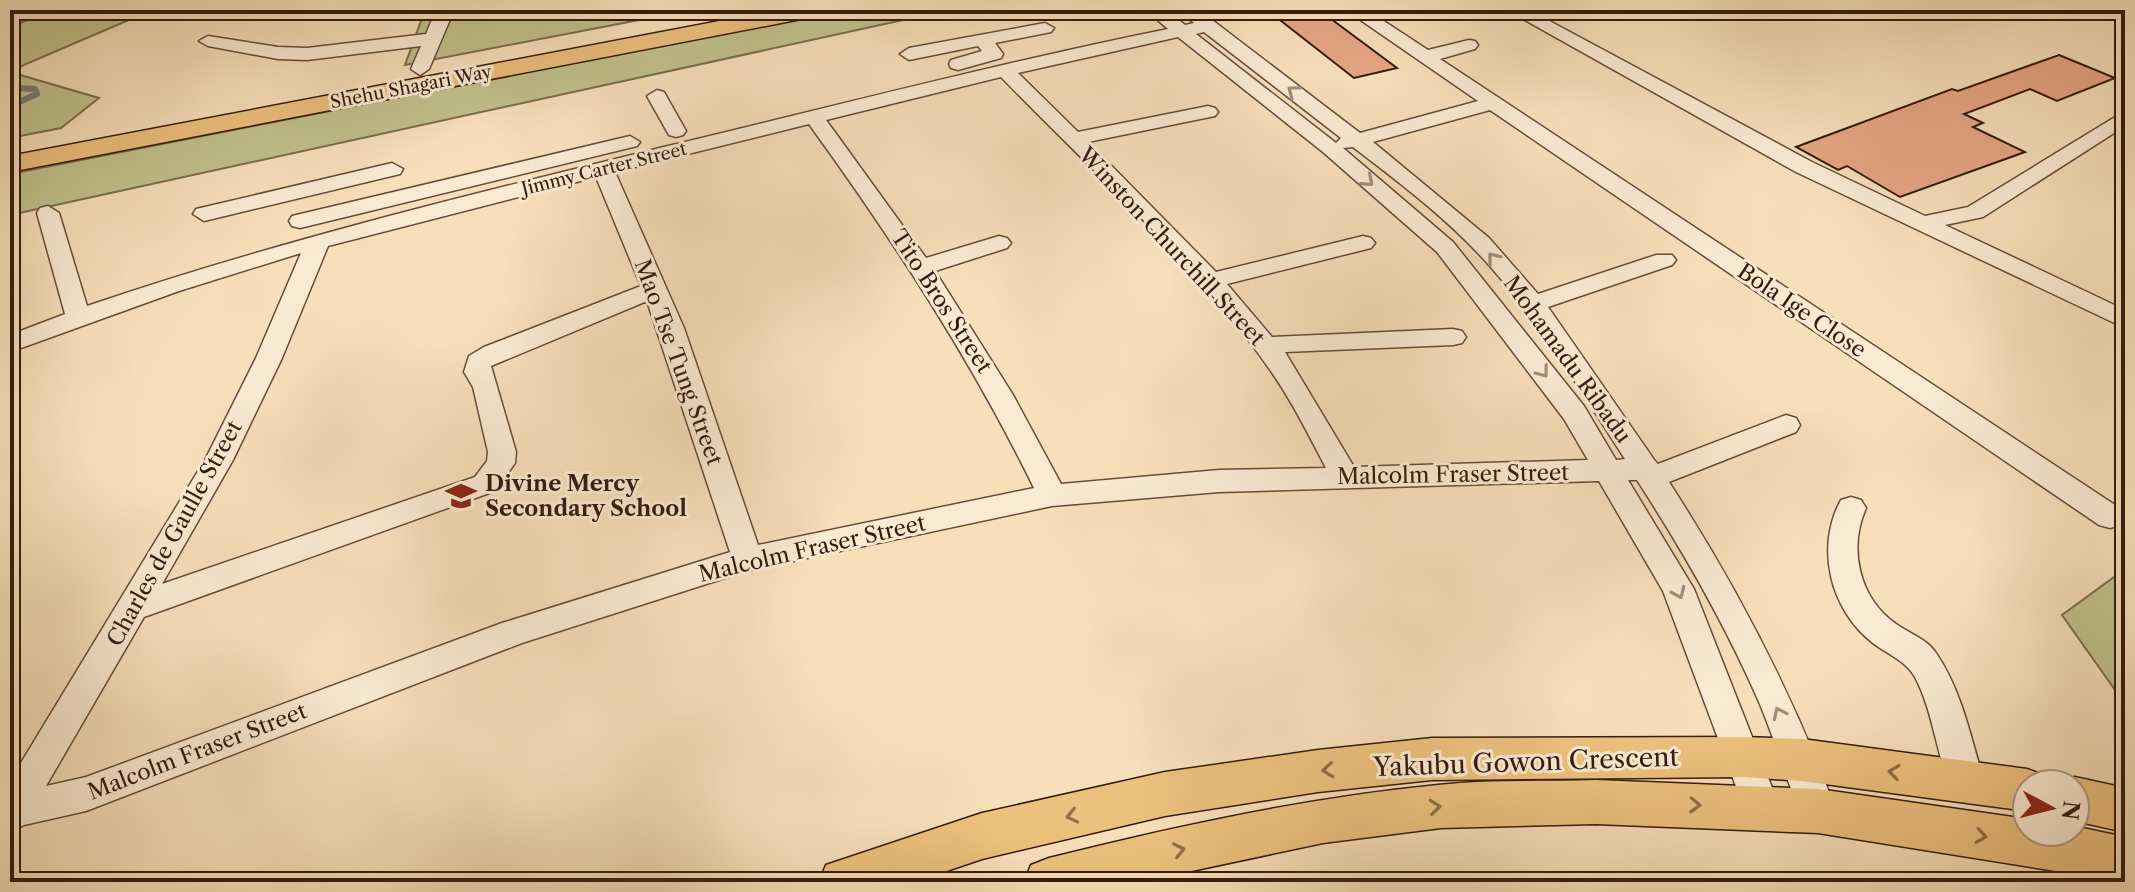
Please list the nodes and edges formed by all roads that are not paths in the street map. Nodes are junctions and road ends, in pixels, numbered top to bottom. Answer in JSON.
{"nodes":[{"id":1,"x":445,"y":10,"type":"edge"},
{"id":2,"x":729,"y":10,"type":"edge"},
{"id":3,"x":812,"y":10,"type":"edge"},
{"id":4,"x":1155,"y":10,"type":"edge"},
{"id":5,"x":1355,"y":10,"type":"edge"},
{"id":6,"x":1516,"y":10,"type":"edge"},
{"id":7,"x":1192,"y":23,"type":"edge"},
{"id":8,"x":1045,"y":28,"type":"dead end"},
{"id":9,"x":432,"y":39,"type":"junction"},
{"id":10,"x":983,"y":40,"type":"junction"},
{"id":11,"x":208,"y":41,"type":"dead end"},
{"id":12,"x":1469,"y":45,"type":"dead end"},
{"id":13,"x":909,"y":54,"type":"dead end"},
{"id":14,"x":1425,"y":57,"type":"junction"},
{"id":15,"x":420,"y":69,"type":"junction"},
{"id":16,"x":1006,"y":71,"type":"junction"},
{"id":17,"x":657,"y":96,"type":"dead end"},
{"id":18,"x":1494,"y":103,"type":"junction"},
{"id":19,"x":1208,"y":112,"type":"dead end"},
{"id":20,"x":814,"y":117,"type":"junction"},
{"id":21,"x":2125,"y":117,"type":"edge"},
{"id":22,"x":676,"y":131,"type":"junction"},
{"id":23,"x":131,"y":132,"type":"junction"},
{"id":24,"x":1072,"y":139,"type":"junction"},
{"id":25,"x":1358,"y":140,"type":"junction"},
{"id":26,"x":10,"y":147,"type":"edge"},
{"id":27,"x":1330,"y":148,"type":"junction"},
{"id":28,"x":10,"y":164,"type":"edge"},
{"id":29,"x":603,"y":168,"type":"junction"},
{"id":30,"x":392,"y":169,"type":"dead end"},
{"id":31,"x":301,"y":191,"type":"junction"},
{"id":32,"x":48,"y":213,"type":"dead end"},
{"id":33,"x":204,"y":214,"type":"dead end"},
{"id":34,"x":1921,"y":224,"type":"junction"},
{"id":35,"x":305,"y":236,"type":"junction"},
{"id":36,"x":999,"y":243,"type":"dead end"},
{"id":37,"x":1363,"y":243,"type":"dead end"},
{"id":38,"x":1664,"y":260,"type":"dead end"},
{"id":39,"x":922,"y":267,"type":"junction"},
{"id":40,"x":1210,"y":281,"type":"junction"},
{"id":41,"x":655,"y":289,"type":"junction"},
{"id":42,"x":1531,"y":304,"type":"junction"},
{"id":43,"x":78,"y":317,"type":"junction"},
{"id":44,"x":2125,"y":320,"type":"edge"},
{"id":45,"x":1453,"y":337,"type":"dead end"},
{"id":46,"x":10,"y":344,"type":"edge"},
{"id":47,"x":1266,"y":345,"type":"junction"},
{"id":48,"x":1786,"y":425,"type":"dead end"},
{"id":49,"x":1611,"y":471,"type":"junction"},
{"id":50,"x":1650,"y":473,"type":"junction"},
{"id":51,"x":1345,"y":476,"type":"junction"},
{"id":52,"x":1052,"y":495,"type":"junction"},
{"id":53,"x":1851,"y":508,"type":"dead end"},
{"id":54,"x":2110,"y":517,"type":"dead end"},
{"id":55,"x":747,"y":559,"type":"junction"},
{"id":56,"x":134,"y":607,"type":"junction"},
{"id":57,"x":1744,"y":757,"type":"junction"},
{"id":58,"x":1802,"y":760,"type":"junction"},
{"id":59,"x":1966,"y":781,"type":"junction"},
{"id":60,"x":2011,"y":788,"type":"edge"},
{"id":61,"x":2091,"y":803,"type":"edge"},
{"id":62,"x":1762,"y":808,"type":"junction"},
{"id":63,"x":2125,"y":810,"type":"edge"},
{"id":64,"x":1818,"y":811,"type":"junction"},
{"id":65,"x":12,"y":813,"type":"edge"},
{"id":66,"x":2125,"y":860,"type":"edge"},
{"id":67,"x":844,"y":882,"type":"edge"},
{"id":68,"x":1049,"y":882,"type":"edge"}],
"edges":[{"from":1,"to":9,"type":"street"},
{"from":2,"to":15,"type":"main road","name":"Shehu Shagari Way"},
{"from":3,"to":23,"type":"main road","name":"Shehu Shagari Way"},
{"from":4,"to":7,"type":"street","name":"Mohamadu Ribadu"},
{"from":5,"to":14,"type":"street","name":"Bola Ige Close"},
{"from":6,"to":34,"type":"street"},
{"from":7,"to":16,"type":"street","name":"Jimmy Carter Street"},
{"from":25,"to":7,"type":"street","name":"Mohamadu Ribadu","one_way":true},
{"from":7,"to":27,"type":"street","name":"Mohamadu Ribadu"},
{"from":8,"to":10,"type":"street"},
{"from":9,"to":11,"type":"street"},
{"from":9,"to":15,"type":"street"},
{"from":10,"to":13,"type":"street"},
{"from":10,"to":22,"type":"street"},
{"from":12,"to":14,"type":"street"},
{"from":14,"to":18,"type":"street","name":"Bola Ige Close"},
{"from":15,"to":23,"type":"main road","name":"Shehu Shagari Way"},
{"from":16,"to":20,"type":"street","name":"Jimmy Carter Street"},
{"from":16,"to":24,"type":"street","name":"Winston Churchill Street"},
{"from":17,"to":22,"type":"street"},
{"from":18,"to":25,"type":"street"},
{"from":18,"to":54,"type":"street","name":"Bola Ige Close"},
{"from":19,"to":24,"type":"street"},
{"from":20,"to":29,"type":"street","name":"Jimmy Carter Street"},
{"from":20,"to":39,"type":"street","name":"Tito Bros Street"},
{"from":21,"to":34,"type":"street"},
{"from":22,"to":35,"type":"street"},
{"from":23,"to":26,"type":"main road","name":"Shehu Shagari Way"},
{"from":23,"to":28,"type":"main road","name":"Shehu Shagari Way"},
{"from":24,"to":40,"type":"street","name":"Winston Churchill Street"},
{"from":25,"to":27,"type":"street"},
{"from":42,"to":25,"type":"street","name":"Mohamadu Ribadu","one_way":true},
{"from":27,"to":49,"type":"street","name":"Mohamadu Ribadu","one_way":true},
{"from":29,"to":35,"type":"street","name":"Jimmy Carter Street"},
{"from":29,"to":41,"type":"street","name":"Mao Tse Tung Street"},
{"from":30,"to":31,"type":"street"},
{"from":31,"to":33,"type":"street"},
{"from":31,"to":35,"type":"street"},
{"from":32,"to":43,"type":"street"},
{"from":34,"to":44,"type":"street"},
{"from":35,"to":43,"type":"street","name":"Jimmy Carter Street"},
{"from":35,"to":56,"type":"street","name":"Charles de Gaulle Street"},
{"from":36,"to":39,"type":"street"},
{"from":37,"to":40,"type":"street"},
{"from":38,"to":42,"type":"street"},
{"from":39,"to":52,"type":"street","name":"Tito Bros Street"},
{"from":40,"to":47,"type":"street","name":"Winston Churchill Street"},
{"from":41,"to":55,"type":"street","name":"Mao Tse Tung Street"},
{"from":41,"to":56,"type":"street"},
{"from":42,"to":50,"type":"street","name":"Mohamadu Ribadu"},
{"from":43,"to":46,"type":"street","name":"Jimmy Carter Street"},
{"from":45,"to":47,"type":"street"},
{"from":47,"to":51,"type":"street","name":"Winston Churchill Street"},
{"from":48,"to":50,"type":"street","name":"Malcolm Fraser Street"},
{"from":49,"to":50,"type":"street","name":"Malcolm Fraser Street"},
{"from":49,"to":51,"type":"street","name":"Malcolm Fraser Street"},
{"from":49,"to":57,"type":"street","name":"Mohamadu Ribadu","one_way":true},
{"from":58,"to":50,"type":"street","name":"Mohamadu Ribadu","one_way":true},
{"from":51,"to":52,"type":"street","name":"Malcolm Fraser Street"},
{"from":52,"to":55,"type":"street","name":"Malcolm Fraser Street"},
{"from":53,"to":59,"type":"street"},
{"from":55,"to":65,"type":"street","name":"Malcolm Fraser Street"},
{"from":56,"to":65,"type":"street","name":"Charles de Gaulle Street"},
{"from":57,"to":58,"type":"main road","name":"Yakubu Gowon Crescent"},
{"from":57,"to":62,"type":"street","name":"Mohamadu Ribadu"},
{"from":57,"to":67,"type":"main road","name":"Yakubu Gowon Crescent","one_way":true},
{"from":59,"to":58,"type":"main road","name":"Yakubu Gowon Crescent","one_way":true},
{"from":58,"to":64,"type":"street","name":"Mohamadu Ribadu"},
{"from":59,"to":60,"type":"main road","name":"Yakubu Gowon Crescent"},
{"from":61,"to":63,"type":"main road"},
{"from":62,"to":64,"type":"main road","name":"Yakubu Gowon Crescent"},
{"from":68,"to":62,"type":"main road","name":"Yakubu Gowon Crescent","one_way":true},
{"from":64,"to":66,"type":"main road","name":"Yakubu Gowon Crescent","one_way":true}]}
